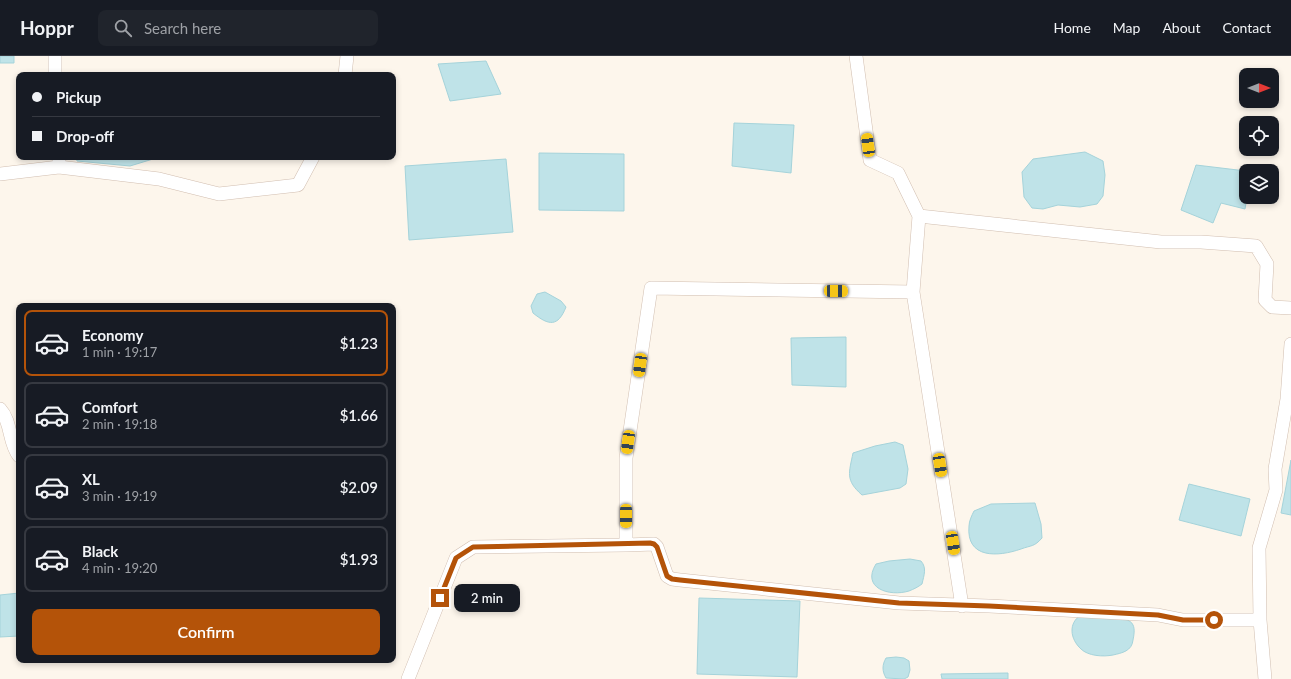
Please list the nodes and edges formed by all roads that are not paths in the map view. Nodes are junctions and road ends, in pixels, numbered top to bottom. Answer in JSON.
{"nodes":[{"id":1,"x":55,"y":56,"type":"edge"},
{"id":2,"x":347,"y":56,"type":"edge"},
{"id":3,"x":856,"y":56,"type":"edge"},
{"id":4,"x":55,"y":72,"type":"edge"},
{"id":5,"x":345,"y":72,"type":"edge"},
{"id":6,"x":311,"y":160,"type":"edge"},
{"id":7,"x":59,"y":162,"type":"edge"},
{"id":8,"x":0,"y":174,"type":"edge"},
{"id":9,"x":919,"y":216,"type":"junction"},
{"id":10,"x":913,"y":292,"type":"junction"},
{"id":11,"x":1291,"y":308,"type":"edge"},
{"id":12,"x":1291,"y":344,"type":"edge"},
{"id":13,"x":0,"y":409,"type":"edge"},
{"id":14,"x":16,"y":451,"type":"edge"},
{"id":15,"x":626,"y":544,"type":"junction"},
{"id":16,"x":962,"y":606,"type":"junction"},
{"id":17,"x":1260,"y":620,"type":"junction"},
{"id":18,"x":408,"y":679,"type":"edge"},
{"id":19,"x":1265,"y":679,"type":"edge"}],
"edges":[{"from":1,"to":4,"type":"street"},
{"from":2,"to":5,"type":"street"},
{"from":3,"to":9,"type":"street"},
{"from":6,"to":7,"type":"street"},
{"from":7,"to":8,"type":"street"},
{"from":9,"to":10,"type":"street"},
{"from":9,"to":11,"type":"street"},
{"from":10,"to":15,"type":"street"},
{"from":10,"to":16,"type":"street"},
{"from":12,"to":17,"type":"street"},
{"from":13,"to":14,"type":"street"},
{"from":15,"to":16,"type":"street"},
{"from":15,"to":18,"type":"street"},
{"from":16,"to":17,"type":"street"},
{"from":17,"to":19,"type":"street"}]}
